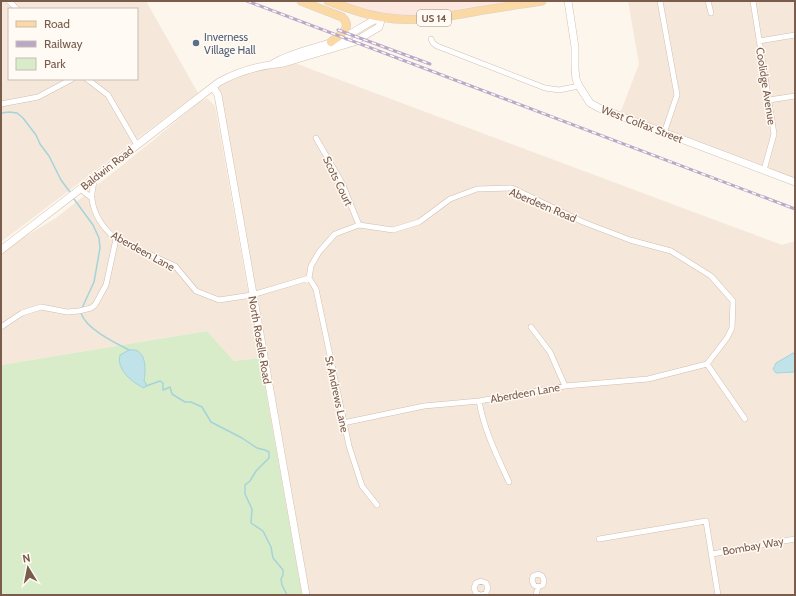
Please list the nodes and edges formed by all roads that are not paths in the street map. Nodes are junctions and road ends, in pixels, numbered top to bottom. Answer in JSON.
{"nodes":[{"id":1,"x":301,"y":1,"type":"edge"},
{"id":2,"x":328,"y":1,"type":"edge"},
{"id":3,"x":542,"y":1,"type":"edge"},
{"id":4,"x":568,"y":1,"type":"edge"},
{"id":5,"x":660,"y":1,"type":"edge"},
{"id":6,"x":708,"y":1,"type":"edge"},
{"id":7,"x":753,"y":1,"type":"edge"},
{"id":8,"x":710,"y":13,"type":"dead end"},
{"id":9,"x":382,"y":17,"type":"junction"},
{"id":10,"x":795,"y":36,"type":"edge"},
{"id":11,"x":431,"y":39,"type":"dead end"},
{"id":12,"x":331,"y":42,"type":"junction"},
{"id":13,"x":759,"y":42,"type":"junction"},
{"id":14,"x":274,"y":64,"type":"junction"},
{"id":15,"x":70,"y":80,"type":"edge"},
{"id":16,"x":88,"y":80,"type":"edge"},
{"id":17,"x":213,"y":86,"type":"junction"},
{"id":18,"x":579,"y":86,"type":"junction"},
{"id":19,"x":795,"y":96,"type":"edge"},
{"id":20,"x":769,"y":100,"type":"junction"},
{"id":21,"x":1,"y":104,"type":"edge"},
{"id":22,"x":664,"y":133,"type":"junction"},
{"id":23,"x":316,"y":138,"type":"dead end"},
{"id":24,"x":138,"y":144,"type":"junction"},
{"id":25,"x":764,"y":170,"type":"junction"},
{"id":26,"x":95,"y":177,"type":"junction"},
{"id":27,"x":795,"y":182,"type":"edge"},
{"id":28,"x":80,"y":188,"type":"junction"},
{"id":29,"x":92,"y":198,"type":"junction"},
{"id":30,"x":359,"y":225,"type":"junction"},
{"id":31,"x":116,"y":239,"type":"junction"},
{"id":32,"x":1,"y":250,"type":"edge"},
{"id":33,"x":309,"y":278,"type":"junction"},
{"id":34,"x":252,"y":295,"type":"junction"},
{"id":35,"x":1,"y":326,"type":"edge"},
{"id":36,"x":532,"y":327,"type":"dead end"},
{"id":37,"x":707,"y":364,"type":"junction"},
{"id":38,"x":565,"y":386,"type":"junction"},
{"id":39,"x":479,"y":401,"type":"junction"},
{"id":40,"x":745,"y":419,"type":"dead end"},
{"id":41,"x":343,"y":423,"type":"junction"},
{"id":42,"x":509,"y":482,"type":"dead end"},
{"id":43,"x":377,"y":506,"type":"dead end"},
{"id":44,"x":599,"y":539,"type":"dead end"},
{"id":45,"x":795,"y":539,"type":"edge"},
{"id":46,"x":712,"y":554,"type":"junction"},
{"id":47,"x":538,"y":587,"type":"dead end"},
{"id":48,"x":306,"y":595,"type":"edge"},
{"id":49,"x":536,"y":595,"type":"edge"},
{"id":50,"x":718,"y":595,"type":"edge"}],
"edges":[{"from":1,"to":12,"type":"main road"},
{"from":2,"to":9,"type":"main road","number":"US 14"},
{"from":3,"to":9,"type":"main road","number":"US 14"},
{"from":4,"to":18,"type":"main road"},
{"from":5,"to":22,"type":"street"},
{"from":6,"to":8,"type":"street"},
{"from":7,"to":13,"type":"street","name":"Coolidge Avenue"},
{"from":9,"to":12,"type":"main road"},
{"from":9,"to":14,"type":"main road"},
{"from":10,"to":13,"type":"street"},
{"from":11,"to":18,"type":"street"},
{"from":12,"to":14,"type":"main road"},
{"from":13,"to":20,"type":"street","name":"Coolidge Avenue"},
{"from":14,"to":17,"type":"main road","name":"Baldwin Road"},
{"from":15,"to":21,"type":"street"},
{"from":16,"to":24,"type":"street"},
{"from":17,"to":24,"type":"main road","name":"Baldwin Road"},
{"from":17,"to":34,"type":"main road","name":"North Roselle Road"},
{"from":18,"to":22,"type":"main road","name":"West Colfax Street"},
{"from":19,"to":20,"type":"street"},
{"from":20,"to":25,"type":"street","name":"Coolidge Avenue"},
{"from":22,"to":25,"type":"main road","name":"West Colfax Street"},
{"from":23,"to":30,"type":"street","name":"Scots Court"},
{"from":24,"to":26,"type":"main road","name":"Baldwin Road"},
{"from":25,"to":27,"type":"main road","name":"West Colfax Street"},
{"from":26,"to":28,"type":"main road","name":"Baldwin Road"},
{"from":26,"to":29,"type":"street","name":"Aberdeen Lane"},
{"from":28,"to":29,"type":"street"},
{"from":28,"to":32,"type":"main road","name":"Baldwin Road"},
{"from":29,"to":31,"type":"street","name":"Aberdeen Lane"},
{"from":30,"to":33,"type":"street","name":"Aberdeen Road"},
{"from":30,"to":37,"type":"street","name":"Aberdeen Road"},
{"from":31,"to":34,"type":"street","name":"Aberdeen Lane"},
{"from":31,"to":35,"type":"street"},
{"from":33,"to":34,"type":"street"},
{"from":33,"to":41,"type":"street","name":"St Andrews Lane"},
{"from":34,"to":48,"type":"main road","name":"North Roselle Road"},
{"from":36,"to":38,"type":"street"},
{"from":37,"to":38,"type":"street","name":"Aberdeen Lane"},
{"from":37,"to":40,"type":"street"},
{"from":38,"to":39,"type":"street","name":"Aberdeen Lane"},
{"from":39,"to":41,"type":"street","name":"Aberdeen Lane"},
{"from":39,"to":42,"type":"street"},
{"from":41,"to":43,"type":"street","name":"St Andrews Lane"},
{"from":44,"to":46,"type":"street"},
{"from":45,"to":46,"type":"street","name":"Bombay Way"},
{"from":46,"to":50,"type":"street"},
{"from":47,"to":49,"type":"street"}]}
